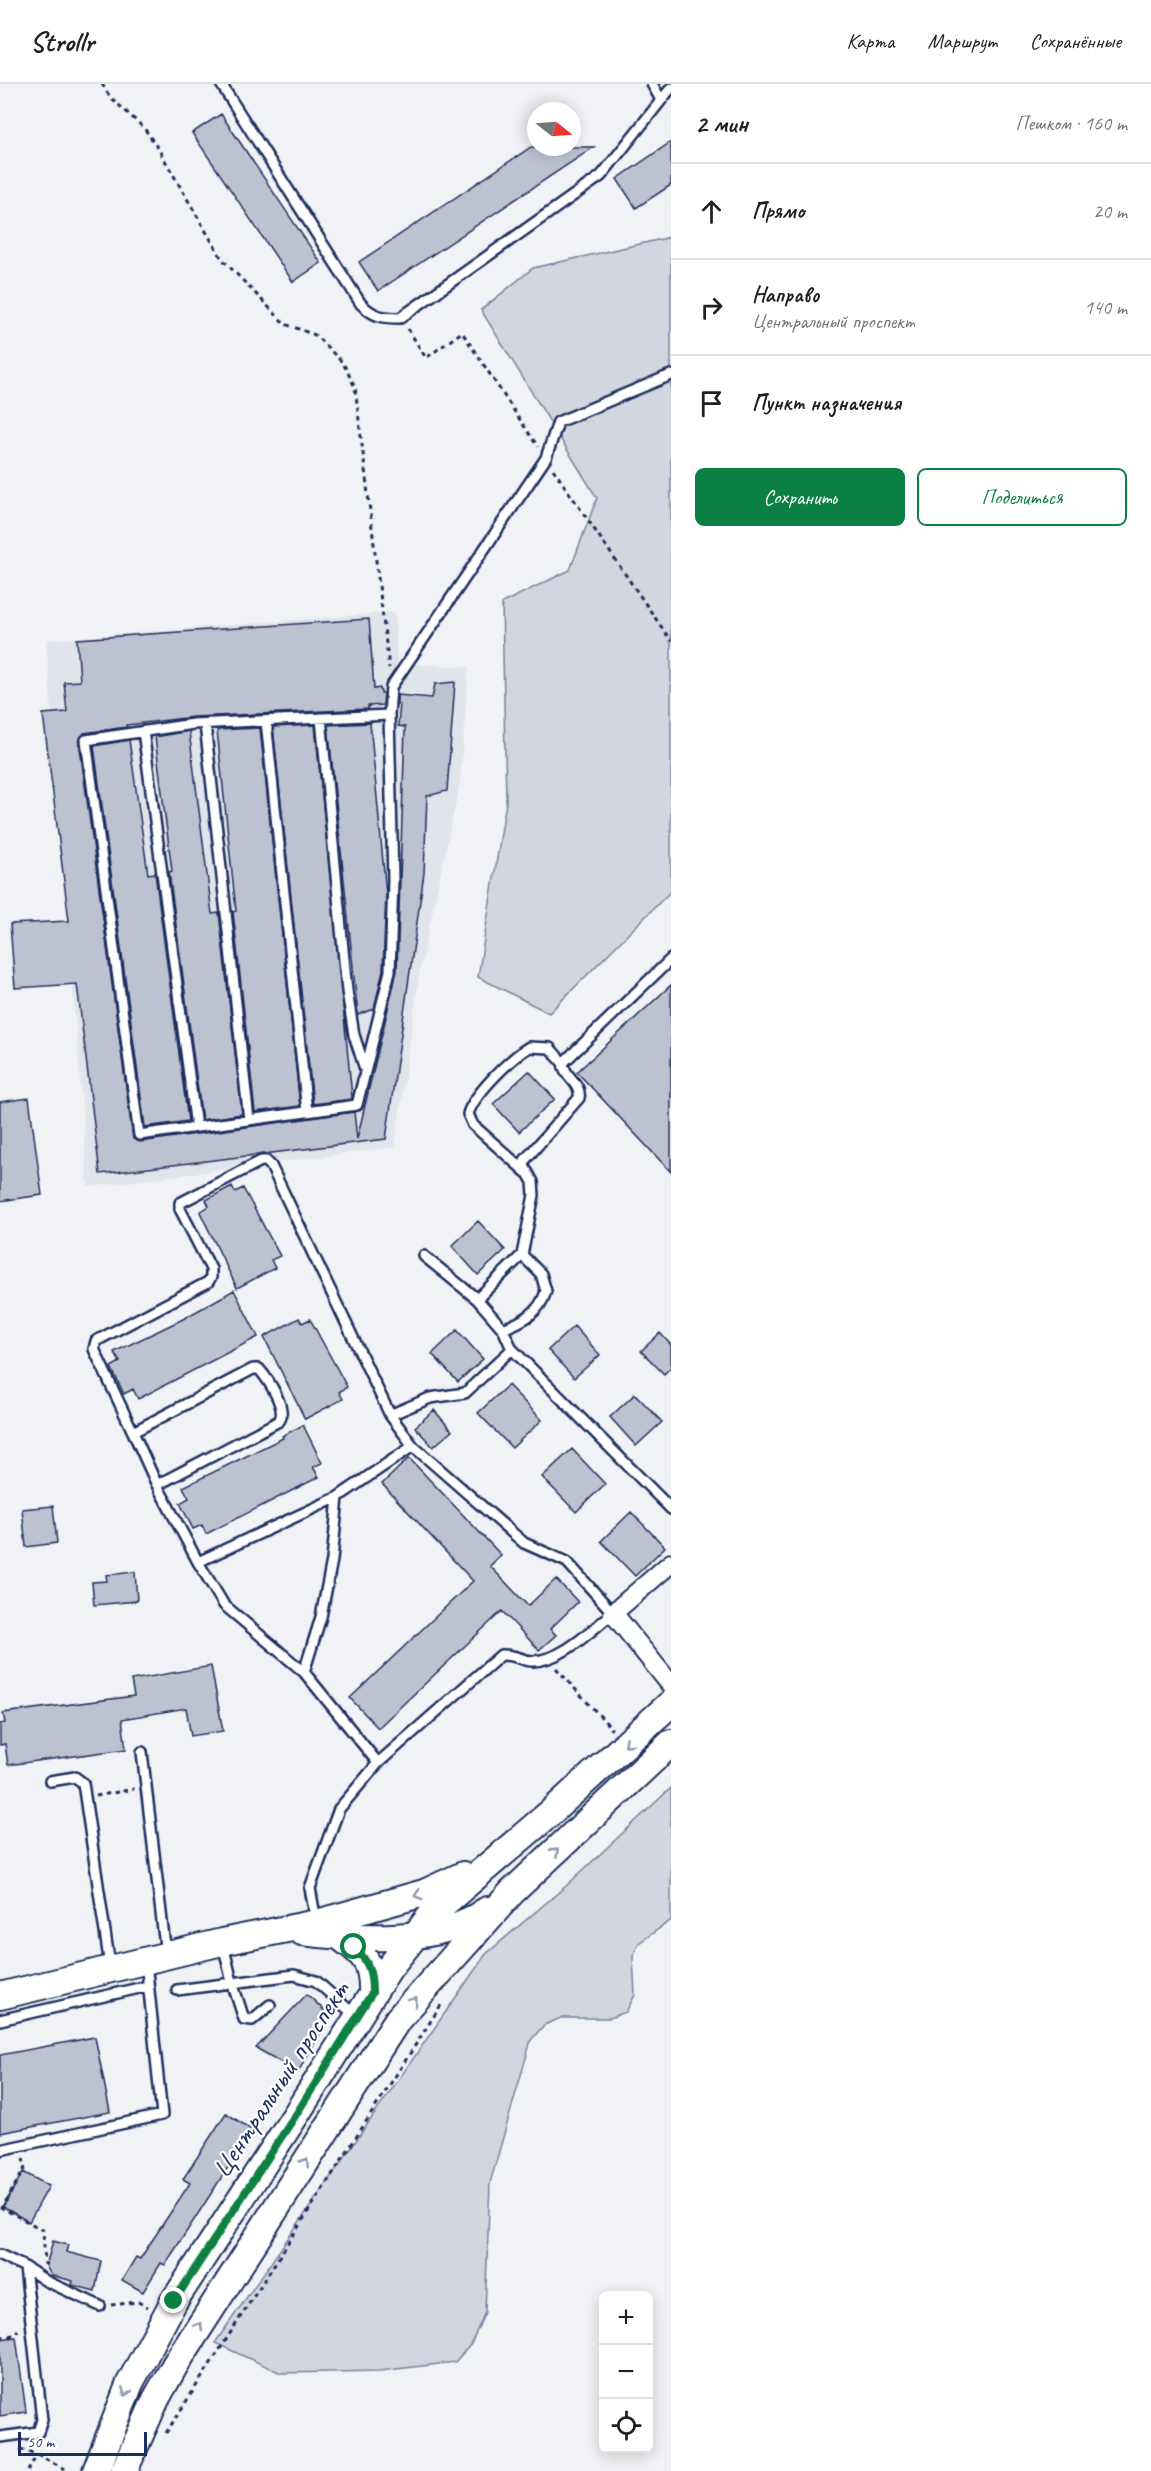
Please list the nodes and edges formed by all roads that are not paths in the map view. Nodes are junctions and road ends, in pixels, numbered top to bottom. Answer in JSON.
{"nodes":[{"id":1,"x":220,"y":84,"type":"edge"},
{"id":2,"x":652,"y":84,"type":"edge"},
{"id":3,"x":671,"y":88,"type":"edge"},
{"id":4,"x":661,"y":100,"type":"junction"},
{"id":5,"x":671,"y":375,"type":"edge"},
{"id":6,"x":389,"y":716,"type":"junction"},
{"id":7,"x":321,"y":718,"type":"junction"},
{"id":8,"x":266,"y":721,"type":"junction"},
{"id":9,"x":205,"y":724,"type":"junction"},
{"id":10,"x":143,"y":731,"type":"junction"},
{"id":11,"x":671,"y":959,"type":"edge"},
{"id":12,"x":562,"y":1063,"type":"junction"},
{"id":13,"x":366,"y":1070,"type":"junction"},
{"id":14,"x":307,"y":1112,"type":"junction"},
{"id":15,"x":249,"y":1120,"type":"junction"},
{"id":16,"x":196,"y":1127,"type":"junction"},
{"id":17,"x":527,"y":1173,"type":"junction"},
{"id":18,"x":522,"y":1255,"type":"junction"},
{"id":19,"x":424,"y":1256,"type":"dead end"},
{"id":20,"x":477,"y":1299,"type":"junction"},
{"id":21,"x":502,"y":1329,"type":"junction"},
{"id":22,"x":512,"y":1349,"type":"junction"},
{"id":23,"x":390,"y":1415,"type":"junction"},
{"id":24,"x":133,"y":1432,"type":"junction"},
{"id":25,"x":413,"y":1446,"type":"junction"},
{"id":26,"x":157,"y":1485,"type":"junction"},
{"id":27,"x":338,"y":1497,"type":"junction"},
{"id":28,"x":671,"y":1509,"type":"edge"},
{"id":29,"x":198,"y":1562,"type":"junction"},
{"id":30,"x":671,"y":1563,"type":"edge"},
{"id":31,"x":613,"y":1613,"type":"junction"},
{"id":32,"x":304,"y":1672,"type":"junction"},
{"id":33,"x":671,"y":1685,"type":"edge"},
{"id":34,"x":671,"y":1703,"type":"edge"},
{"id":35,"x":671,"y":1743,"type":"edge"},
{"id":36,"x":142,"y":1752,"type":"dead end"},
{"id":37,"x":378,"y":1763,"type":"junction"},
{"id":38,"x":50,"y":1781,"type":"dead end"},
{"id":39,"x":491,"y":1862,"type":"junction"},
{"id":40,"x":512,"y":1892,"type":"junction"},
{"id":41,"x":317,"y":1923,"type":"junction"},
{"id":42,"x":288,"y":1930,"type":"junction"},
{"id":43,"x":414,"y":1935,"type":"junction"},
{"id":44,"x":340,"y":1937,"type":"junction"},
{"id":45,"x":222,"y":1942,"type":"junction"},
{"id":46,"x":156,"y":1958,"type":"junction"},
{"id":47,"x":111,"y":1968,"type":"junction"},
{"id":48,"x":231,"y":1982,"type":"junction"},
{"id":49,"x":148,"y":1986,"type":"junction"},
{"id":50,"x":177,"y":1990,"type":"dead end"},
{"id":51,"x":372,"y":1993,"type":"junction"},
{"id":52,"x":0,"y":1996,"type":"edge"},
{"id":53,"x":270,"y":2005,"type":"dead end"},
{"id":54,"x":357,"y":2017,"type":"junction"},
{"id":55,"x":0,"y":2020,"type":"edge"},
{"id":56,"x":297,"y":2113,"type":"junction"},
{"id":57,"x":325,"y":2132,"type":"junction"},
{"id":58,"x":0,"y":2150,"type":"edge"},
{"id":59,"x":0,"y":2255,"type":"edge"},
{"id":60,"x":25,"y":2267,"type":"junction"},
{"id":61,"x":100,"y":2306,"type":"dead end"},
{"id":62,"x":147,"y":2350,"type":"junction"},
{"id":63,"x":175,"y":2365,"type":"junction"},
{"id":64,"x":0,"y":2437,"type":"edge"},
{"id":65,"x":96,"y":2471,"type":"edge"},
{"id":66,"x":124,"y":2471,"type":"edge"}],
"edges":[{"from":1,"to":4,"type":"lane"},
{"from":2,"to":4,"type":"lane"},
{"from":3,"to":4,"type":"lane"},
{"from":5,"to":6,"type":"lane"},
{"from":6,"to":7,"type":"lane"},
{"from":6,"to":13,"type":"lane"},
{"from":7,"to":8,"type":"lane"},
{"from":7,"to":13,"type":"lane"},
{"from":8,"to":9,"type":"lane"},
{"from":8,"to":14,"type":"lane"},
{"from":9,"to":10,"type":"lane"},
{"from":9,"to":15,"type":"lane"},
{"from":10,"to":16,"type":"lane"},
{"from":10,"to":16,"type":"lane"},
{"from":11,"to":12,"type":"lane"},
{"from":12,"to":17,"type":"lane"},
{"from":12,"to":17,"type":"lane"},
{"from":13,"to":14,"type":"lane"},
{"from":14,"to":15,"type":"lane"},
{"from":15,"to":16,"type":"lane"},
{"from":17,"to":18,"type":"lane"},
{"from":18,"to":20,"type":"lane"},
{"from":18,"to":21,"type":"lane"},
{"from":19,"to":20,"type":"lane"},
{"from":20,"to":21,"type":"lane"},
{"from":21,"to":22,"type":"lane"},
{"from":22,"to":23,"type":"lane"},
{"from":22,"to":28,"type":"lane"},
{"from":23,"to":24,"type":"lane"},
{"from":23,"to":25,"type":"lane"},
{"from":24,"to":26,"type":"lane"},
{"from":24,"to":26,"type":"lane"},
{"from":25,"to":27,"type":"lane"},
{"from":25,"to":31,"type":"lane"},
{"from":26,"to":29,"type":"lane"},
{"from":27,"to":29,"type":"lane"},
{"from":27,"to":32,"type":"lane"},
{"from":29,"to":32,"type":"lane"},
{"from":30,"to":31,"type":"street"},
{"from":31,"to":33,"type":"street"},
{"from":31,"to":37,"type":"lane"},
{"from":32,"to":37,"type":"lane"},
{"from":34,"to":39,"type":"main road","name":"Центральный проспект","one_way":true},
{"from":40,"to":35,"type":"main road","one_way":true},
{"from":36,"to":46,"type":"lane"},
{"from":37,"to":41,"type":"lane"},
{"from":38,"to":47,"type":"lane"},
{"from":39,"to":41,"type":"main road","one_way":true},
{"from":39,"to":43,"type":"main road","name":"Центральный проспект"},
{"from":40,"to":43,"type":"main road"},
{"from":57,"to":40,"type":"main road","one_way":true},
{"from":41,"to":42,"type":"main road"},
{"from":42,"to":44,"type":"main road"},
{"from":42,"to":45,"type":"main road"},
{"from":43,"to":44,"type":"main road"},
{"from":43,"to":51,"type":"main road","name":"Центральный проспект"},
{"from":44,"to":51,"type":"main road"},
{"from":45,"to":46,"type":"main road"},
{"from":45,"to":48,"type":"lane"},
{"from":46,"to":47,"type":"main road"},
{"from":46,"to":49,"type":"lane"},
{"from":47,"to":52,"type":"main road"},
{"from":48,"to":50,"type":"lane"},
{"from":48,"to":53,"type":"lane"},
{"from":48,"to":54,"type":"lane"},
{"from":49,"to":55,"type":"lane"},
{"from":49,"to":58,"type":"lane"},
{"from":51,"to":54,"type":"main road","name":"Центральный проспект"},
{"from":54,"to":56,"type":"main road","name":"Центральный проспект"},
{"from":56,"to":57,"type":"main road"},
{"from":56,"to":62,"type":"main road","name":"Центральный проспект"},
{"from":63,"to":57,"type":"main road","one_way":true},
{"from":59,"to":60,"type":"lane"},
{"from":60,"to":61,"type":"lane"},
{"from":60,"to":64,"type":"lane"},
{"from":62,"to":63,"type":"main road"},
{"from":62,"to":65,"type":"main road","name":"Центральный проспект","one_way":true},
{"from":63,"to":66,"type":"main road"}]}
